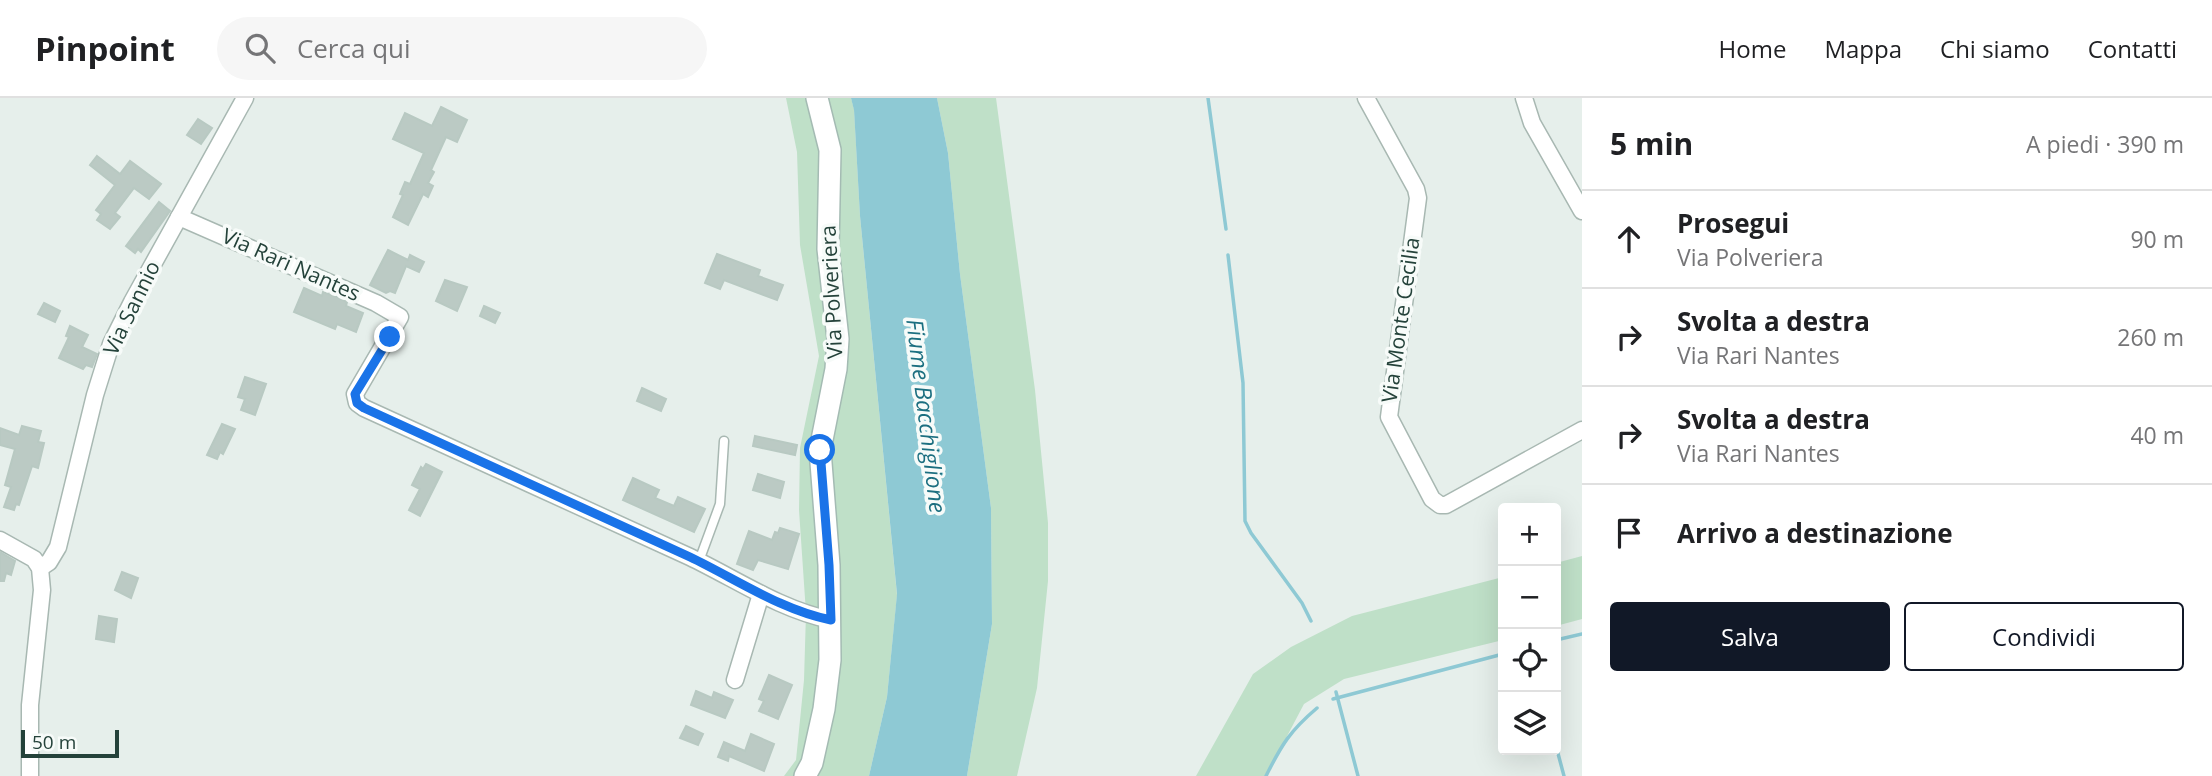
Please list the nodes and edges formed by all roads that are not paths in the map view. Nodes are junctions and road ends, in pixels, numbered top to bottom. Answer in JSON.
{"nodes":[{"id":1,"x":245,"y":98,"type":"edge"},
{"id":2,"x":817,"y":98,"type":"edge"},
{"id":3,"x":1366,"y":98,"type":"edge"},
{"id":4,"x":1524,"y":98,"type":"edge"},
{"id":5,"x":1582,"y":211,"type":"edge"},
{"id":6,"x":179,"y":216,"type":"junction"},
{"id":7,"x":1582,"y":430,"type":"edge"},
{"id":8,"x":724,"y":441,"type":"dead end"},
{"id":9,"x":0,"y":540,"type":"edge"},
{"id":10,"x":699,"y":561,"type":"junction"},
{"id":11,"x":40,"y":568,"type":"junction"},
{"id":12,"x":761,"y":594,"type":"junction"},
{"id":13,"x":831,"y":620,"type":"junction"},
{"id":14,"x":735,"y":680,"type":"dead end"},
{"id":15,"x":30,"y":776,"type":"edge"},
{"id":16,"x":804,"y":776,"type":"edge"}],
"edges":[{"from":1,"to":6,"type":"street","name":"Via Sannio"},
{"from":2,"to":13,"type":"street","name":"Via Polveriera"},
{"from":3,"to":7,"type":"street","name":"Via Monte Cecilia"},
{"from":4,"to":5,"type":"street"},
{"from":6,"to":10,"type":"street","name":"Via Rari Nantes"},
{"from":6,"to":11,"type":"street","name":"Via Sannio"},
{"from":8,"to":10,"type":"lane"},
{"from":9,"to":11,"type":"street"},
{"from":10,"to":12,"type":"street","name":"Via Rari Nantes"},
{"from":11,"to":15,"type":"street"},
{"from":12,"to":13,"type":"street","name":"Via Rari Nantes"},
{"from":12,"to":14,"type":"street"},
{"from":13,"to":16,"type":"street","name":"Via Polveriera"}]}
